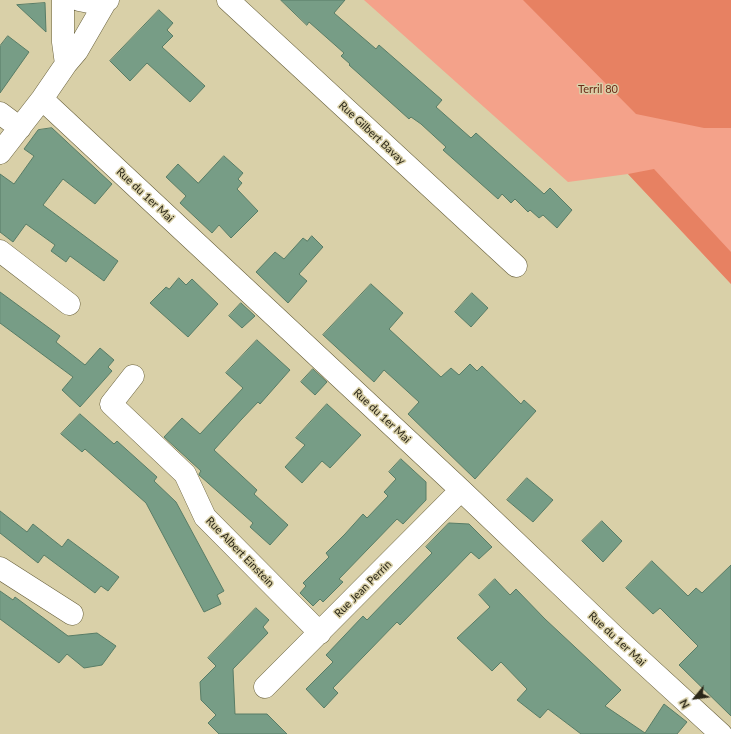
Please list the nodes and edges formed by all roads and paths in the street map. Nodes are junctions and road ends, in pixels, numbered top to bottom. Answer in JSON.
{"nodes":[{"id":1,"x":63,"y":0,"type":"edge"},
{"id":2,"x":79,"y":0,"type":"edge"},
{"id":3,"x":107,"y":0,"type":"edge"},
{"id":4,"x":228,"y":0,"type":"edge"},
{"id":5,"x":66,"y":64,"type":"junction"},
{"id":6,"x":42,"y":99,"type":"junction"},
{"id":7,"x":0,"y":113,"type":"edge"},
{"id":8,"x":20,"y":128,"type":"junction"},
{"id":9,"x":0,"y":153,"type":"edge"},
{"id":10,"x":0,"y":251,"type":"edge"},
{"id":11,"x":516,"y":266,"type":"dead end"},
{"id":12,"x":69,"y":304,"type":"dead end"},
{"id":13,"x":133,"y":376,"type":"dead end"},
{"id":14,"x":461,"y":490,"type":"junction"},
{"id":15,"x":0,"y":568,"type":"edge"},
{"id":16,"x":72,"y":614,"type":"dead end"},
{"id":17,"x":320,"y":633,"type":"junction"},
{"id":18,"x":265,"y":687,"type":"dead end"},
{"id":19,"x":721,"y":734,"type":"edge"}],
"edges":[{"from":1,"to":5,"type":"street"},
{"from":2,"to":3,"type":"street"},
{"from":3,"to":5,"type":"street"},
{"from":4,"to":11,"type":"street","name":"Rue Gilbert Bavay"},
{"from":5,"to":6,"type":"street"},
{"from":6,"to":8,"type":"street"},
{"from":6,"to":14,"type":"street","name":"Rue du 1er Mai"},
{"from":7,"to":8,"type":"street"},
{"from":8,"to":9,"type":"street"},
{"from":10,"to":12,"type":"street"},
{"from":13,"to":17,"type":"street","name":"Rue Albert Einstein"},
{"from":14,"to":17,"type":"street","name":"Rue Jean Perrin"},
{"from":14,"to":19,"type":"street","name":"Rue du 1er Mai"},
{"from":15,"to":16,"type":"street"},
{"from":17,"to":18,"type":"street","name":"Rue Jean Perrin"}]}
